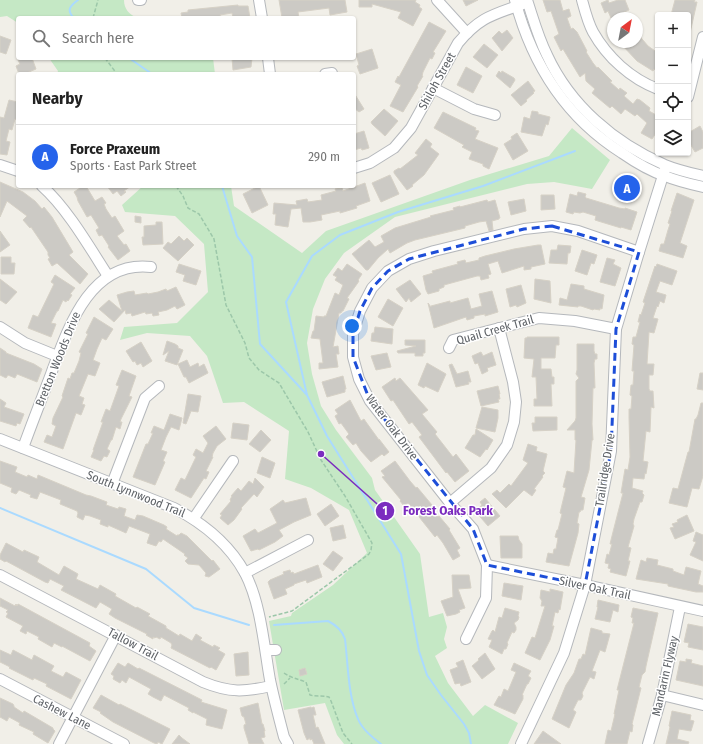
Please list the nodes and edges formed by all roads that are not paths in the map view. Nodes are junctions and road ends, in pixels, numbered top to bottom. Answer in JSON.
{"nodes":[{"id":1,"x":259,"y":0,"type":"edge"},
{"id":2,"x":437,"y":0,"type":"edge"},
{"id":3,"x":582,"y":0,"type":"edge"},
{"id":4,"x":527,"y":1,"type":"edge"},
{"id":5,"x":516,"y":3,"type":"edge"},
{"id":6,"x":262,"y":16,"type":"edge"},
{"id":7,"x":467,"y":32,"type":"junction"},
{"id":8,"x":703,"y":37,"type":"edge"},
{"id":9,"x":268,"y":60,"type":"edge"},
{"id":10,"x":270,"y":72,"type":"edge"},
{"id":11,"x":691,"y":85,"type":"edge"},
{"id":12,"x":655,"y":87,"type":"edge"},
{"id":13,"x":433,"y":88,"type":"junction"},
{"id":14,"x":495,"y":115,"type":"dead end"},
{"id":15,"x":0,"y":165,"type":"edge"},
{"id":16,"x":666,"y":166,"type":"junction"},
{"id":17,"x":356,"y":167,"type":"edge"},
{"id":18,"x":16,"y":170,"type":"edge"},
{"id":19,"x":663,"y":176,"type":"junction"},
{"id":20,"x":703,"y":176,"type":"edge"},
{"id":21,"x":703,"y":187,"type":"edge"},
{"id":22,"x":50,"y":188,"type":"edge"},
{"id":23,"x":638,"y":252,"type":"junction"},
{"id":24,"x":151,"y":267,"type":"dead end"},
{"id":25,"x":108,"y":276,"type":"junction"},
{"id":26,"x":0,"y":327,"type":"edge"},
{"id":27,"x":499,"y":328,"type":"junction"},
{"id":28,"x":616,"y":329,"type":"junction"},
{"id":29,"x":449,"y":348,"type":"dead end"},
{"id":30,"x":57,"y":356,"type":"junction"},
{"id":31,"x":159,"y":386,"type":"dead end"},
{"id":32,"x":0,"y":439,"type":"edge"},
{"id":33,"x":23,"y":448,"type":"junction"},
{"id":34,"x":233,"y":461,"type":"dead end"},
{"id":35,"x":112,"y":484,"type":"junction"},
{"id":36,"x":450,"y":503,"type":"junction"},
{"id":37,"x":194,"y":518,"type":"junction"},
{"id":38,"x":308,"y":540,"type":"dead end"},
{"id":39,"x":487,"y":566,"type":"junction"},
{"id":40,"x":245,"y":574,"type":"junction"},
{"id":41,"x":0,"y":575,"type":"edge"},
{"id":42,"x":585,"y":585,"type":"junction"},
{"id":43,"x":680,"y":607,"type":"junction"},
{"id":44,"x":703,"y":611,"type":"edge"},
{"id":45,"x":116,"y":635,"type":"junction"},
{"id":46,"x":466,"y":639,"type":"dead end"},
{"id":47,"x":0,"y":679,"type":"edge"},
{"id":48,"x":272,"y":686,"type":"junction"},
{"id":49,"x":662,"y":695,"type":"junction"},
{"id":50,"x":703,"y":705,"type":"edge"},
{"id":51,"x":73,"y":717,"type":"junction"},
{"id":52,"x":59,"y":744,"type":"edge"},
{"id":53,"x":124,"y":744,"type":"edge"},
{"id":54,"x":288,"y":744,"type":"edge"},
{"id":55,"x":521,"y":744,"type":"edge"},
{"id":56,"x":648,"y":744,"type":"edge"}],
"edges":[{"from":1,"to":6,"type":"street"},
{"from":2,"to":7,"type":"street"},
{"from":3,"to":12,"type":"street"},
{"from":4,"to":5,"type":"street","name":"Shiloh Street"},
{"from":4,"to":16,"type":"street"},
{"from":5,"to":7,"type":"street","name":"Shiloh Street"},
{"from":5,"to":19,"type":"street"},
{"from":7,"to":13,"type":"street","name":"Shiloh Street"},
{"from":8,"to":11,"type":"street"},
{"from":9,"to":10,"type":"street"},
{"from":13,"to":14,"type":"street"},
{"from":13,"to":17,"type":"street","name":"Shiloh Street"},
{"from":15,"to":18,"type":"street"},
{"from":16,"to":19,"type":"street","name":"Trailridge Drive"},
{"from":16,"to":20,"type":"street"},
{"from":19,"to":21,"type":"street"},
{"from":19,"to":23,"type":"street","name":"Trailridge Drive"},
{"from":22,"to":25,"type":"street"},
{"from":23,"to":28,"type":"street","name":"Trailridge Drive"},
{"from":23,"to":36,"type":"street","name":"Water Oak Drive"},
{"from":24,"to":25,"type":"street","name":"Bretton Woods Drive"},
{"from":25,"to":30,"type":"street","name":"Bretton Woods Drive"},
{"from":26,"to":30,"type":"street"},
{"from":27,"to":28,"type":"street","name":"Quail Creek Trail"},
{"from":27,"to":29,"type":"street","name":"Quail Creek Trail"},
{"from":27,"to":36,"type":"street"},
{"from":28,"to":42,"type":"street","name":"Trailridge Drive"},
{"from":30,"to":33,"type":"street","name":"Bretton Woods Drive"},
{"from":31,"to":35,"type":"street"},
{"from":32,"to":33,"type":"street","name":"South Lynnwood Trail"},
{"from":33,"to":35,"type":"street","name":"South Lynnwood Trail"},
{"from":34,"to":37,"type":"street"},
{"from":35,"to":37,"type":"street","name":"South Lynnwood Trail"},
{"from":36,"to":39,"type":"street","name":"Water Oak Drive"},
{"from":37,"to":40,"type":"street","name":"South Lynnwood Trail"},
{"from":38,"to":40,"type":"street"},
{"from":39,"to":42,"type":"street","name":"Silver Oak Trail"},
{"from":39,"to":46,"type":"street","name":"Water Oak Drive"},
{"from":40,"to":48,"type":"street","name":"South Lynnwood Trail"},
{"from":41,"to":45,"type":"street","name":"Tallow Trail"},
{"from":42,"to":43,"type":"street","name":"Silver Oak Trail"},
{"from":42,"to":55,"type":"street","name":"Trailridge Drive"},
{"from":43,"to":44,"type":"street","name":"Silver Oak Trail"},
{"from":43,"to":49,"type":"street","name":"Mandarin Flyway"},
{"from":45,"to":48,"type":"street","name":"Tallow Trail"},
{"from":45,"to":51,"type":"street"},
{"from":47,"to":51,"type":"street","name":"Cashew Lane"},
{"from":48,"to":54,"type":"street","name":"South Lynnwood Trail"},
{"from":49,"to":50,"type":"street"},
{"from":49,"to":56,"type":"street","name":"Mandarin Flyway"},
{"from":51,"to":52,"type":"street"},
{"from":51,"to":53,"type":"street","name":"Cashew Lane"}]}
